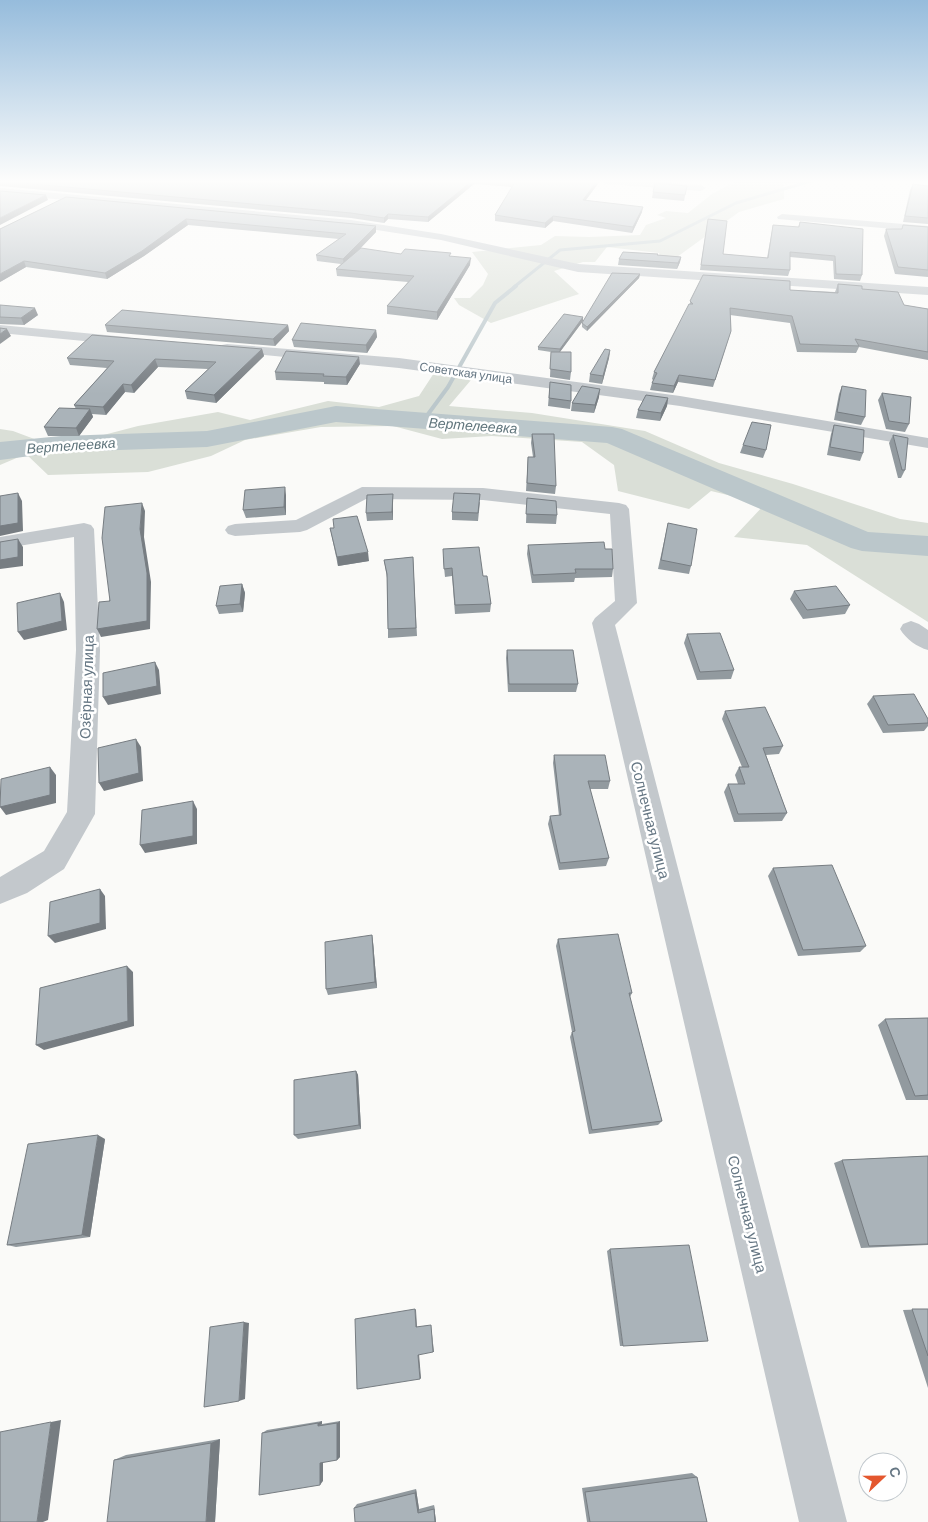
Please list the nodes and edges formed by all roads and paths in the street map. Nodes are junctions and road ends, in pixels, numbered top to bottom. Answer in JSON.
{"nodes":[{"id":1,"x":507,"y":252,"type":"edge"},
{"id":2,"x":928,"y":291,"type":"edge"},
{"id":3,"x":0,"y":329,"type":"edge"},
{"id":4,"x":144,"y":342,"type":"edge"},
{"id":5,"x":209,"y":347,"type":"edge"},
{"id":6,"x":928,"y":443,"type":"edge"},
{"id":7,"x":234,"y":530,"type":"dead end"},
{"id":8,"x":0,"y":543,"type":"edge"},
{"id":9,"x":0,"y":891,"type":"edge"},
{"id":10,"x":823,"y":1522,"type":"edge"}],
"edges":[{"from":1,"to":2,"type":"street"},
{"from":3,"to":4,"type":"street"},
{"from":5,"to":6,"type":"street","name":"Советская улица"},
{"from":7,"to":10,"type":"street","name":"Солнечная улица"},
{"from":8,"to":9,"type":"street","name":"Озёрная улица"}]}
